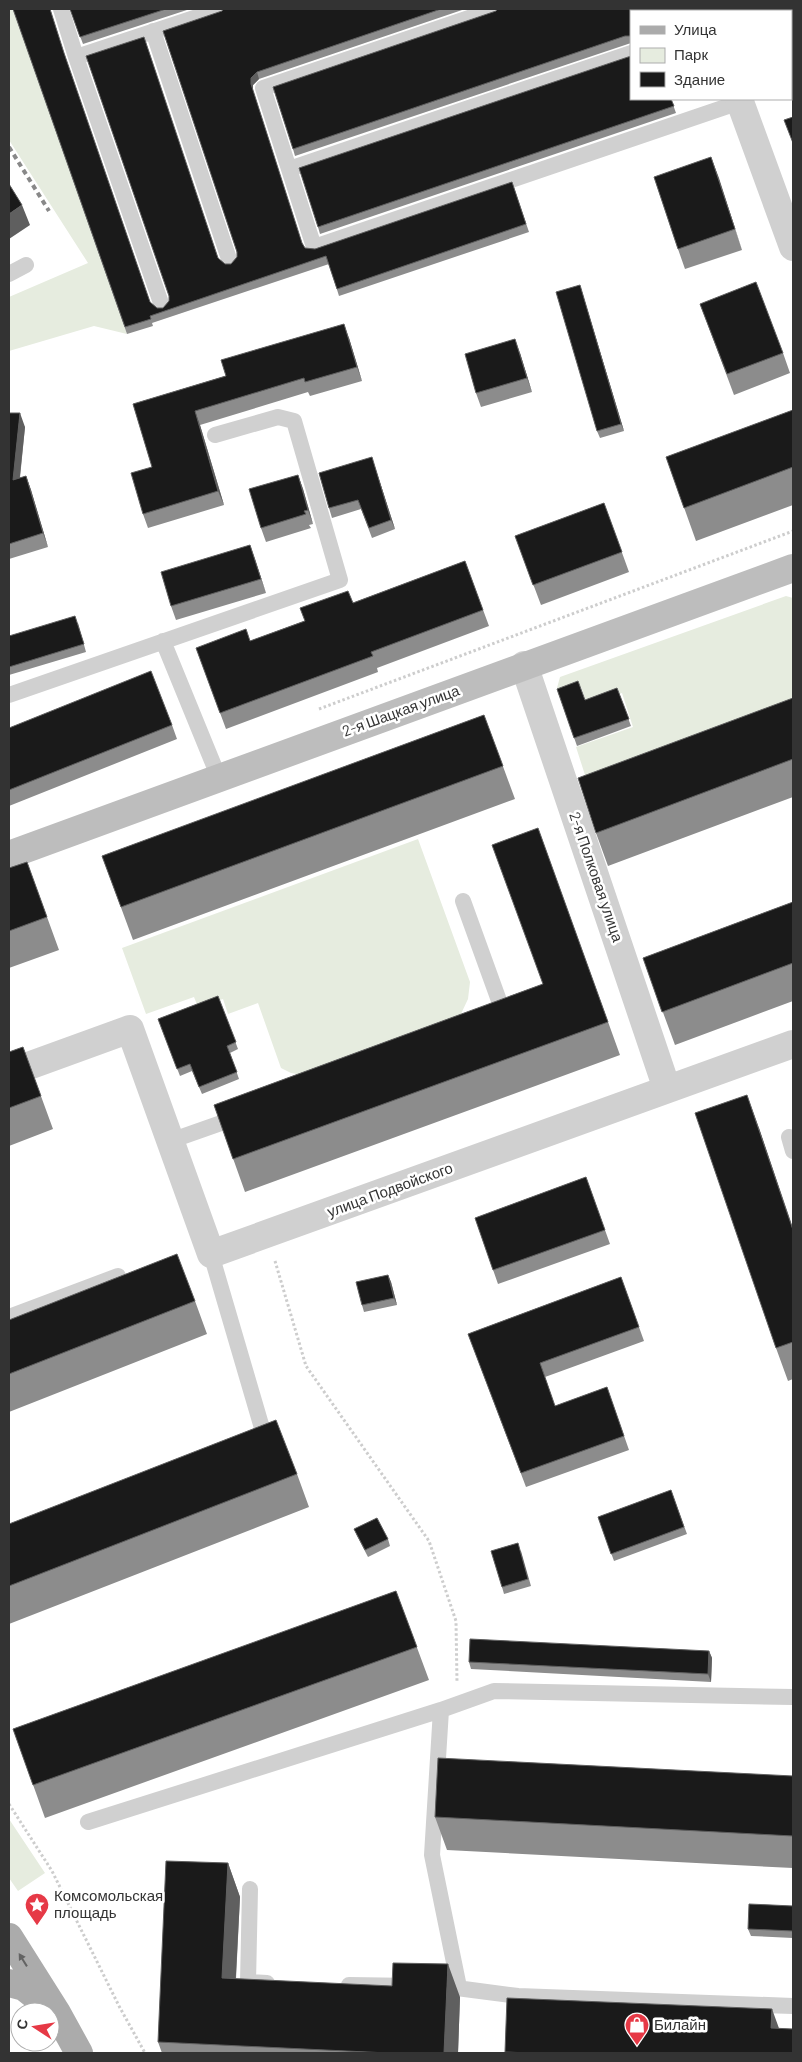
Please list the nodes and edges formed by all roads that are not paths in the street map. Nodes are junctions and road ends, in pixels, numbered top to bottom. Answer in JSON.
{"nodes":[{"id":1,"x":61,"y":9,"type":"edge"},
{"id":2,"x":222,"y":9,"type":"edge"},
{"id":3,"x":495,"y":9,"type":"edge"},
{"id":4,"x":153,"y":31,"type":"junction"},
{"id":5,"x":630,"y":53,"type":"edge"},
{"id":6,"x":76,"y":57,"type":"junction"},
{"id":7,"x":743,"y":100,"type":"edge"},
{"id":8,"x":289,"y":169,"type":"junction"},
{"id":9,"x":793,"y":247,"type":"edge"},
{"id":10,"x":230,"y":262,"type":"edge"},
{"id":11,"x":26,"y":264,"type":"dead end"},
{"id":12,"x":9,"y":274,"type":"edge"},
{"id":13,"x":162,"y":306,"type":"edge"},
{"id":14,"x":215,"y":435,"type":"dead end"},
{"id":15,"x":793,"y":568,"type":"edge"},
{"id":16,"x":163,"y":641,"type":"junction"},
{"id":17,"x":524,"y":665,"type":"junction"},
{"id":18,"x":9,"y":695,"type":"edge"},
{"id":19,"x":219,"y":778,"type":"junction"},
{"id":20,"x":9,"y":855,"type":"edge"},
{"id":21,"x":463,"y":901,"type":"dead end"},
{"id":22,"x":487,"y":1027,"type":"edge"},
{"id":23,"x":793,"y":1044,"type":"edge"},
{"id":24,"x":9,"y":1073,"type":"edge"},
{"id":25,"x":667,"y":1089,"type":"junction"},
{"id":26,"x":254,"y":1111,"type":"edge"},
{"id":27,"x":170,"y":1141,"type":"junction"},
{"id":28,"x":211,"y":1254,"type":"junction"},
{"id":29,"x":118,"y":1276,"type":"edge"},
{"id":30,"x":9,"y":1317,"type":"edge"},
{"id":31,"x":249,"y":1452,"type":"edge"},
{"id":32,"x":793,"y":1697,"type":"edge"},
{"id":33,"x":441,"y":1710,"type":"junction"},
{"id":34,"x":88,"y":1822,"type":"dead end"},
{"id":35,"x":250,"y":1889,"type":"dead end"},
{"id":36,"x":9,"y":1937,"type":"edge"},
{"id":37,"x":9,"y":1983,"type":"edge"},
{"id":38,"x":286,"y":1983,"type":"edge"},
{"id":39,"x":334,"y":1984,"type":"edge"},
{"id":40,"x":459,"y":1987,"type":"junction"},
{"id":41,"x":43,"y":2002,"type":"edge"},
{"id":42,"x":50,"y":2002,"type":"edge"},
{"id":43,"x":793,"y":2006,"type":"edge"},
{"id":44,"x":60,"y":2018,"type":"edge"},
{"id":45,"x":79,"y":2053,"type":"edge"}],
"edges":[{"from":1,"to":6,"type":"lane"},
{"from":2,"to":4,"type":"lane"},
{"from":3,"to":8,"type":"lane"},
{"from":4,"to":6,"type":"lane"},
{"from":4,"to":10,"type":"lane"},
{"from":5,"to":8,"type":"lane"},
{"from":6,"to":13,"type":"lane"},
{"from":7,"to":8,"type":"lane"},
{"from":7,"to":9,"type":"street"},
{"from":11,"to":12,"type":"lane"},
{"from":14,"to":16,"type":"lane"},
{"from":15,"to":17,"type":"street","name":"2-я Шацкая улица"},
{"from":16,"to":18,"type":"lane"},
{"from":16,"to":19,"type":"lane"},
{"from":17,"to":19,"type":"street","name":"2-я Шацкая улица"},
{"from":17,"to":25,"type":"street","name":"2-я Полковая улица"},
{"from":19,"to":20,"type":"street","name":"2-я Шацкая улица"},
{"from":21,"to":22,"type":"lane"},
{"from":23,"to":25,"type":"street","name":"улица Подвойского"},
{"from":24,"to":27,"type":"street"},
{"from":25,"to":28,"type":"street","name":"улица Подвойского"},
{"from":26,"to":27,"type":"lane"},
{"from":27,"to":28,"type":"street"},
{"from":28,"to":31,"type":"lane"},
{"from":29,"to":30,"type":"lane"},
{"from":32,"to":33,"type":"lane"},
{"from":33,"to":34,"type":"lane"},
{"from":33,"to":40,"type":"lane"},
{"from":35,"to":38,"type":"lane"},
{"from":42,"to":36,"type":"main road","one_way":true},
{"from":37,"to":41,"type":"main road"},
{"from":39,"to":40,"type":"lane"},
{"from":40,"to":43,"type":"lane"},
{"from":44,"to":45,"type":"main road"}]}
